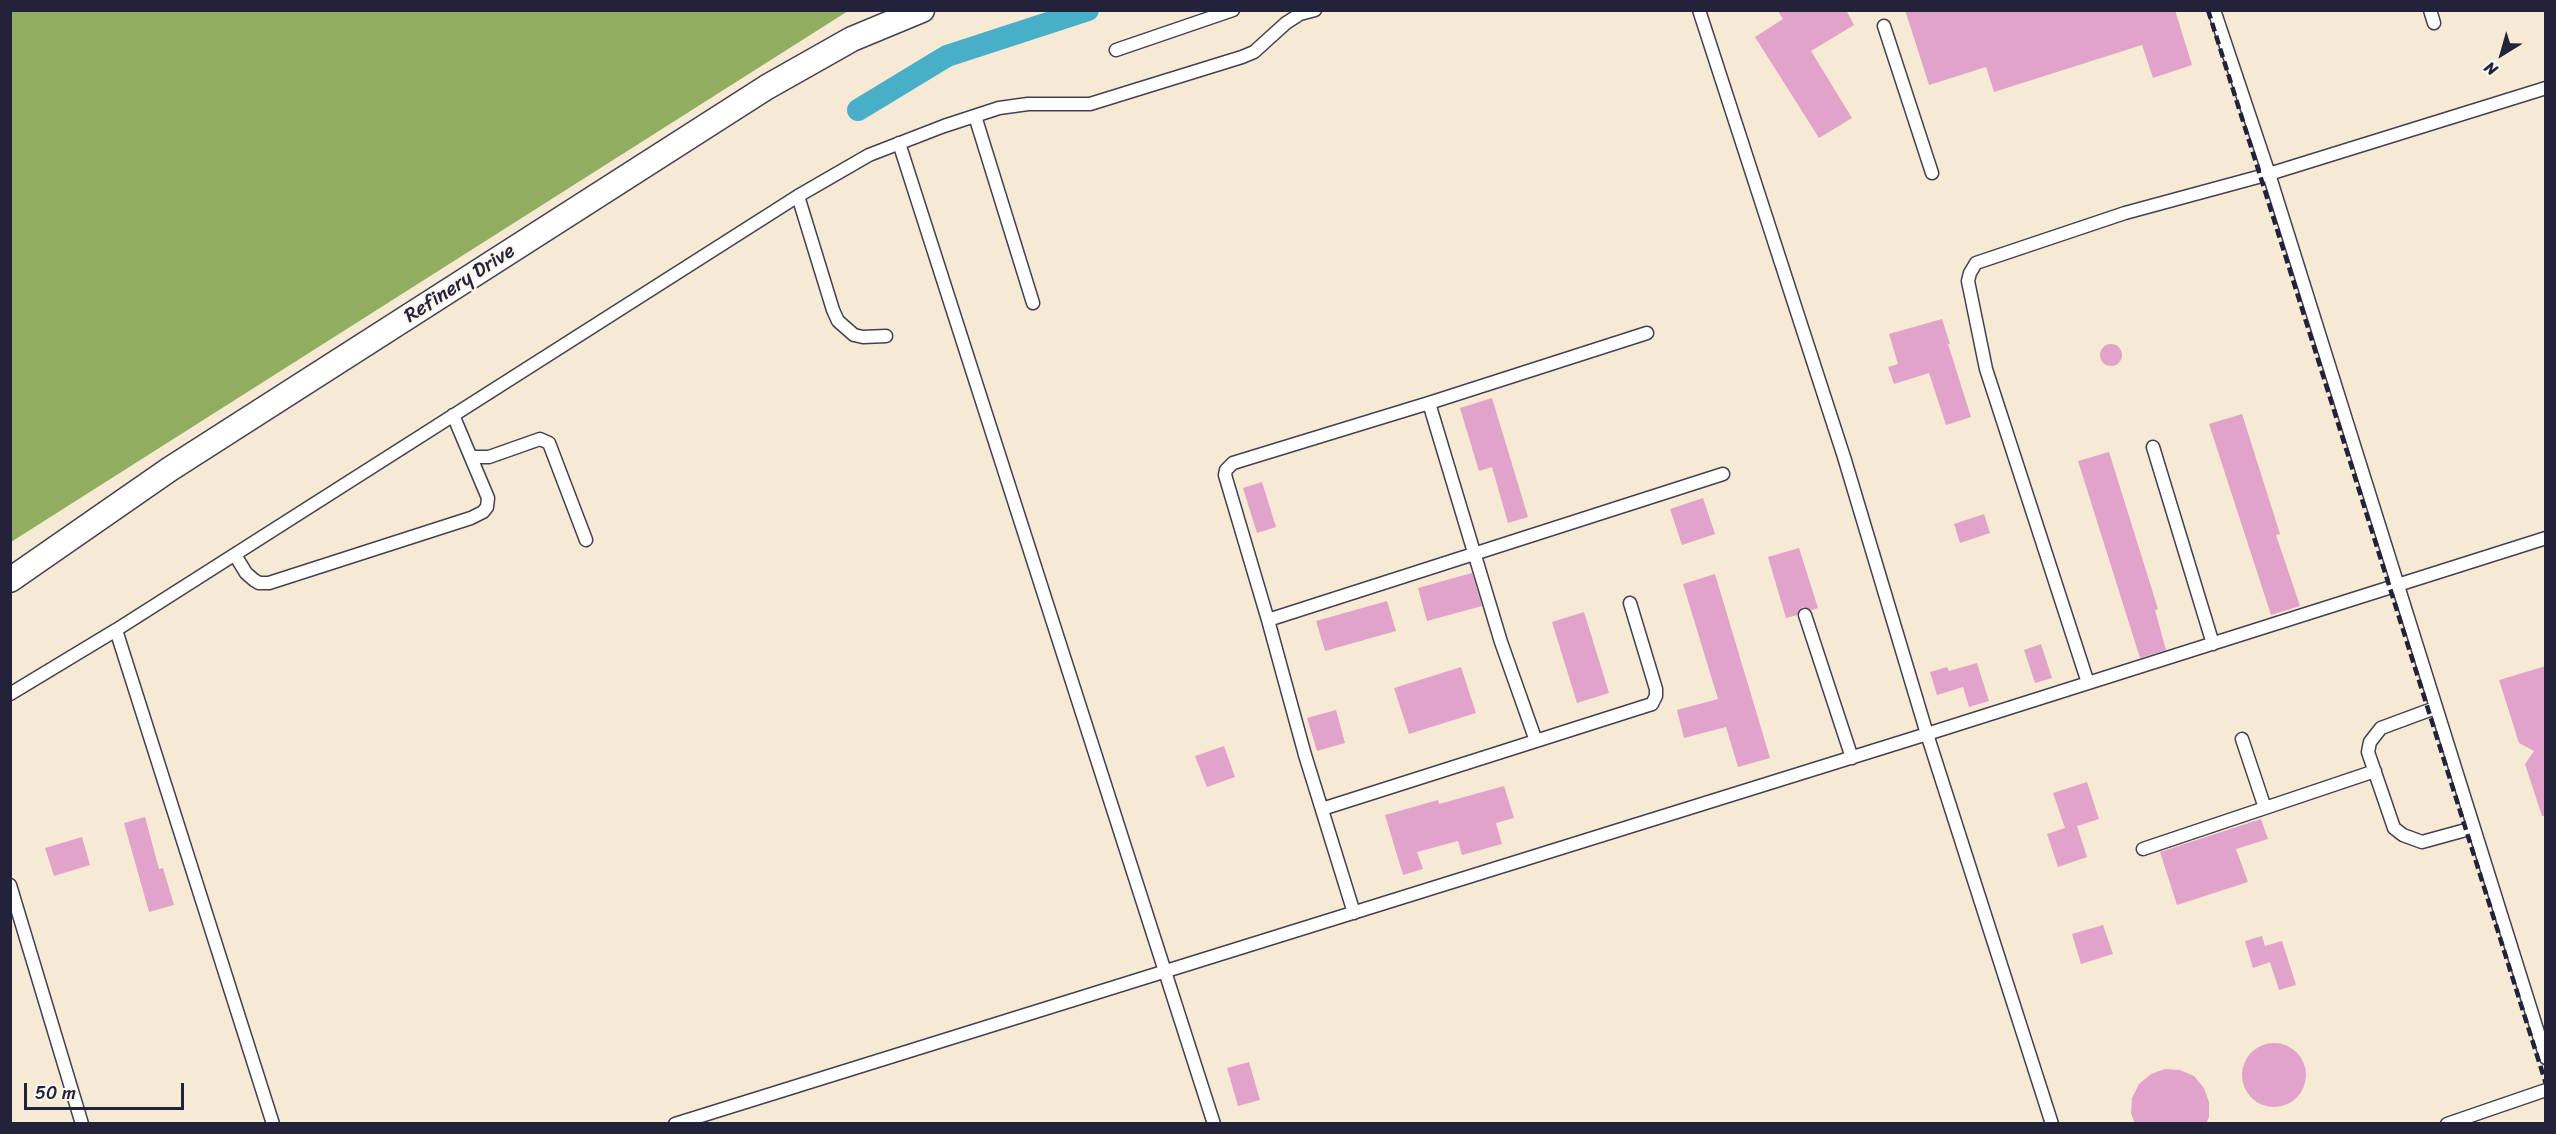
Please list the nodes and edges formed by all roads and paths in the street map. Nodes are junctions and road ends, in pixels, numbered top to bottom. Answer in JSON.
{"nodes":[{"id":1,"x":922,"y":10,"type":"edge"},
{"id":2,"x":1233,"y":10,"type":"edge"},
{"id":3,"x":1314,"y":10,"type":"edge"},
{"id":4,"x":1699,"y":10,"type":"edge"},
{"id":5,"x":2214,"y":10,"type":"edge"},
{"id":6,"x":2430,"y":10,"type":"edge"},
{"id":7,"x":2434,"y":23,"type":"dead end"},
{"id":8,"x":1884,"y":26,"type":"dead end"},
{"id":9,"x":1116,"y":50,"type":"dead end"},
{"id":10,"x":2546,"y":88,"type":"edge"},
{"id":11,"x":975,"y":116,"type":"junction"},
{"id":12,"x":900,"y":143,"type":"junction"},
{"id":13,"x":1932,"y":173,"type":"dead end"},
{"id":14,"x":2269,"y":174,"type":"junction"},
{"id":15,"x":798,"y":196,"type":"junction"},
{"id":16,"x":1033,"y":303,"type":"dead end"},
{"id":17,"x":1647,"y":333,"type":"dead end"},
{"id":18,"x":886,"y":336,"type":"dead end"},
{"id":19,"x":1429,"y":404,"type":"junction"},
{"id":20,"x":453,"y":415,"type":"junction"},
{"id":21,"x":2153,"y":447,"type":"dead end"},
{"id":22,"x":471,"y":457,"type":"junction"},
{"id":23,"x":1723,"y":474,"type":"dead end"},
{"id":24,"x":2546,"y":538,"type":"edge"},
{"id":25,"x":586,"y":540,"type":"dead end"},
{"id":26,"x":1474,"y":554,"type":"junction"},
{"id":27,"x":235,"y":555,"type":"junction"},
{"id":28,"x":10,"y":580,"type":"edge"},
{"id":29,"x":2396,"y":585,"type":"junction"},
{"id":30,"x":1630,"y":603,"type":"dead end"},
{"id":31,"x":1805,"y":615,"type":"dead end"},
{"id":32,"x":1268,"y":620,"type":"junction"},
{"id":33,"x":116,"y":630,"type":"junction"},
{"id":34,"x":2212,"y":644,"type":"junction"},
{"id":35,"x":2088,"y":683,"type":"junction"},
{"id":36,"x":10,"y":694,"type":"edge"},
{"id":37,"x":2435,"y":708,"type":"junction"},
{"id":38,"x":1927,"y":734,"type":"junction"},
{"id":39,"x":2242,"y":739,"type":"dead end"},
{"id":40,"x":1536,"y":741,"type":"junction"},
{"id":41,"x":1852,"y":758,"type":"junction"},
{"id":42,"x":2375,"y":771,"type":"junction"},
{"id":43,"x":2265,"y":808,"type":"junction"},
{"id":44,"x":1322,"y":809,"type":"junction"},
{"id":45,"x":2473,"y":828,"type":"junction"},
{"id":46,"x":2143,"y":849,"type":"dead end"},
{"id":47,"x":10,"y":885,"type":"edge"},
{"id":48,"x":1354,"y":913,"type":"junction"},
{"id":49,"x":1167,"y":971,"type":"junction"},
{"id":50,"x":2546,"y":1058,"type":"edge"},
{"id":51,"x":2546,"y":1090,"type":"edge"},
{"id":52,"x":82,"y":1124,"type":"edge"},
{"id":53,"x":273,"y":1124,"type":"edge"},
{"id":54,"x":675,"y":1124,"type":"edge"},
{"id":55,"x":1214,"y":1124,"type":"edge"},
{"id":56,"x":2052,"y":1124,"type":"edge"},
{"id":57,"x":2447,"y":1124,"type":"edge"}],
"edges":[{"from":1,"to":28,"type":"street","name":"Refinery Drive"},
{"from":2,"to":9,"type":"lane"},
{"from":3,"to":11,"type":"lane"},
{"from":4,"to":38,"type":"lane"},
{"from":5,"to":14,"type":"lane"},
{"from":6,"to":7,"type":"lane"},
{"from":8,"to":13,"type":"lane"},
{"from":10,"to":14,"type":"lane"},
{"from":11,"to":12,"type":"lane"},
{"from":11,"to":16,"type":"lane"},
{"from":12,"to":15,"type":"lane"},
{"from":12,"to":49,"type":"lane"},
{"from":14,"to":29,"type":"lane"},
{"from":14,"to":35,"type":"lane"},
{"from":15,"to":18,"type":"lane"},
{"from":15,"to":20,"type":"lane"},
{"from":17,"to":19,"type":"lane"},
{"from":19,"to":26,"type":"lane"},
{"from":19,"to":32,"type":"lane"},
{"from":20,"to":22,"type":"lane"},
{"from":20,"to":27,"type":"lane"},
{"from":21,"to":34,"type":"lane"},
{"from":22,"to":25,"type":"lane"},
{"from":22,"to":27,"type":"lane"},
{"from":23,"to":26,"type":"lane"},
{"from":24,"to":29,"type":"lane"},
{"from":26,"to":32,"type":"lane"},
{"from":26,"to":40,"type":"lane"},
{"from":27,"to":33,"type":"lane"},
{"from":29,"to":34,"type":"lane"},
{"from":29,"to":37,"type":"lane"},
{"from":30,"to":40,"type":"lane"},
{"from":31,"to":41,"type":"lane"},
{"from":32,"to":44,"type":"lane"},
{"from":33,"to":36,"type":"lane"},
{"from":33,"to":53,"type":"lane"},
{"from":34,"to":35,"type":"lane"},
{"from":35,"to":38,"type":"lane"},
{"from":37,"to":42,"type":"lane"},
{"from":37,"to":45,"type":"lane"},
{"from":38,"to":41,"type":"lane"},
{"from":38,"to":56,"type":"lane"},
{"from":39,"to":43,"type":"lane"},
{"from":40,"to":44,"type":"lane"},
{"from":41,"to":48,"type":"lane"},
{"from":42,"to":43,"type":"lane"},
{"from":42,"to":45,"type":"lane"},
{"from":43,"to":46,"type":"lane"},
{"from":44,"to":48,"type":"lane"},
{"from":45,"to":50,"type":"lane"},
{"from":47,"to":52,"type":"lane"},
{"from":48,"to":49,"type":"lane"},
{"from":49,"to":54,"type":"lane"},
{"from":49,"to":55,"type":"lane"},
{"from":51,"to":57,"type":"lane"}]}
